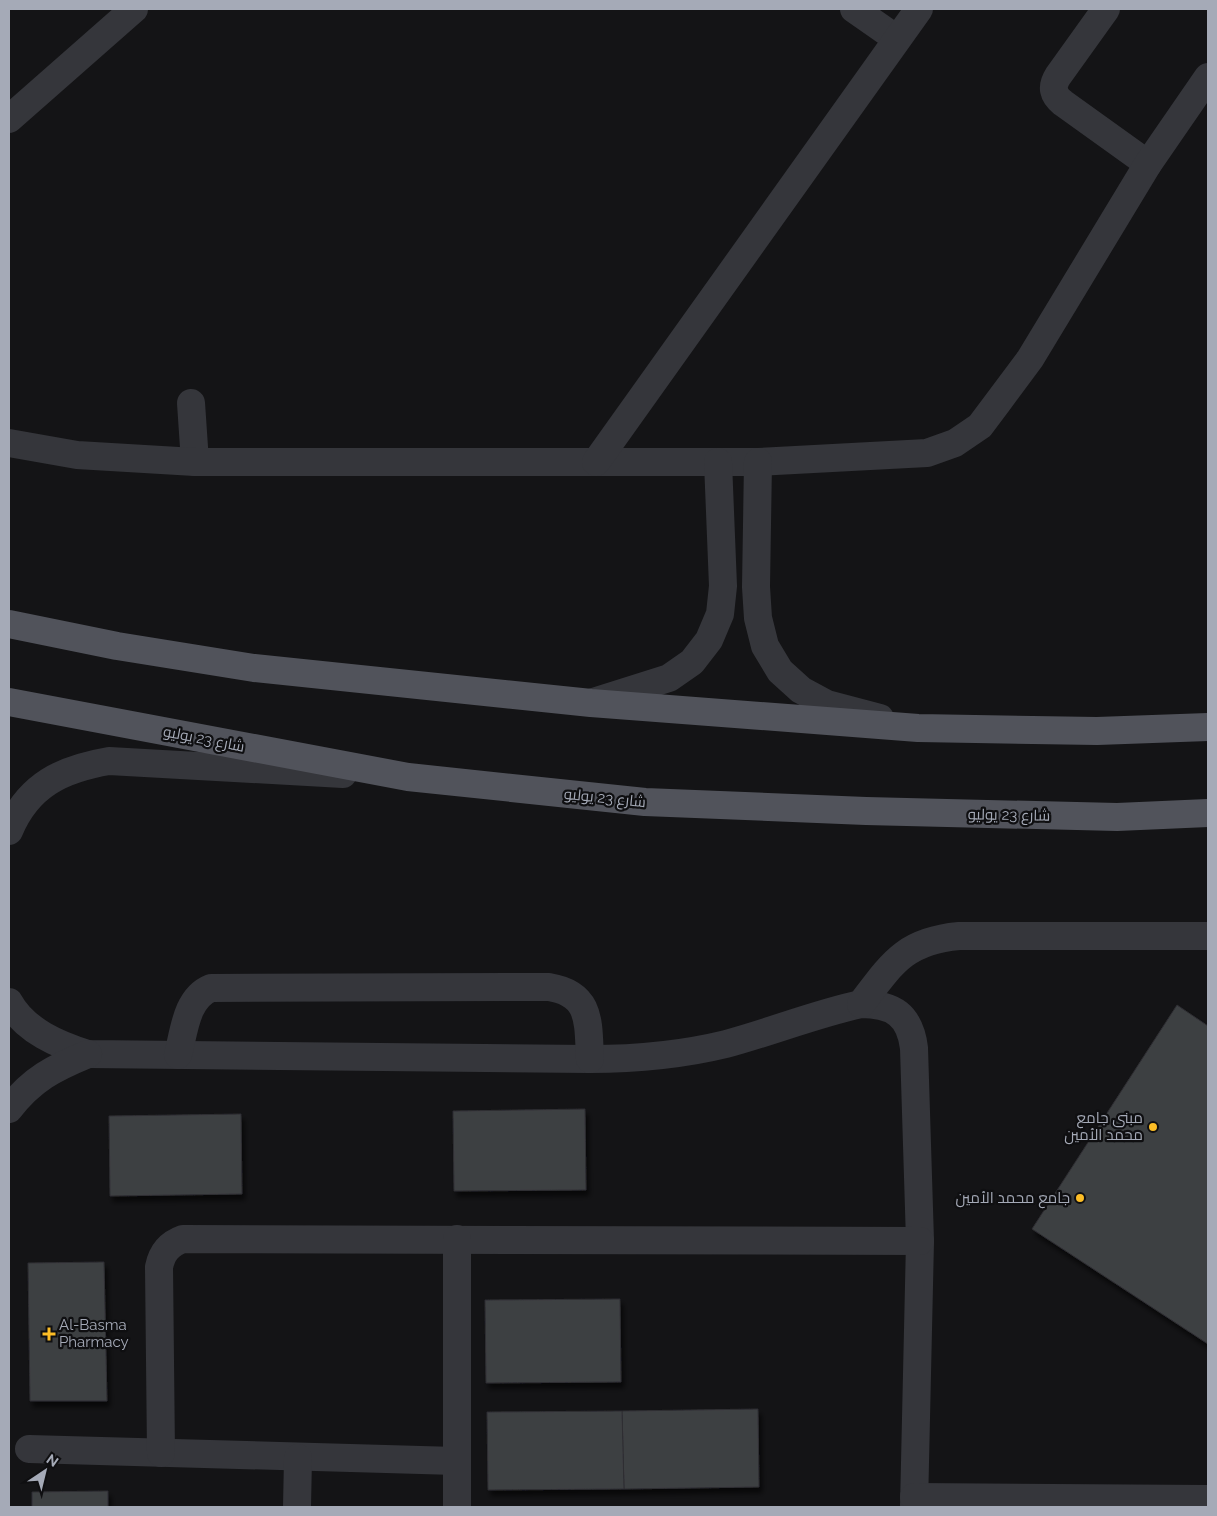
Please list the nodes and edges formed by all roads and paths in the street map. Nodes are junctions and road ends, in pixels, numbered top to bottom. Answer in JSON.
{"nodes":[{"id":1,"x":134,"y":9,"type":"edge"},
{"id":2,"x":854,"y":9,"type":"edge"},
{"id":3,"x":919,"y":9,"type":"edge"},
{"id":4,"x":1106,"y":9,"type":"edge"},
{"id":5,"x":897,"y":39,"type":"junction"},
{"id":6,"x":1208,"y":77,"type":"edge"},
{"id":7,"x":9,"y":119,"type":"edge"},
{"id":8,"x":1148,"y":164,"type":"junction"},
{"id":9,"x":191,"y":402,"type":"dead end"},
{"id":10,"x":9,"y":443,"type":"edge"},
{"id":11,"x":195,"y":462,"type":"junction"},
{"id":12,"x":596,"y":462,"type":"junction"},
{"id":13,"x":718,"y":462,"type":"junction"},
{"id":14,"x":758,"y":462,"type":"junction"},
{"id":15,"x":9,"y":624,"type":"edge"},
{"id":16,"x":9,"y":702,"type":"edge"},
{"id":17,"x":590,"y":703,"type":"junction"},
{"id":18,"x":1208,"y":727,"type":"edge"},
{"id":19,"x":918,"y":728,"type":"junction"},
{"id":20,"x":408,"y":777,"type":"junction"},
{"id":21,"x":1208,"y":813,"type":"edge"},
{"id":22,"x":9,"y":831,"type":"edge"},
{"id":23,"x":1208,"y":936,"type":"edge"},
{"id":24,"x":9,"y":1002,"type":"edge"},
{"id":25,"x":861,"y":1004,"type":"junction"},
{"id":26,"x":88,"y":1054,"type":"junction"},
{"id":27,"x":178,"y":1055,"type":"junction"},
{"id":28,"x":590,"y":1059,"type":"junction"},
{"id":29,"x":9,"y":1109,"type":"edge"},
{"id":30,"x":457,"y":1240,"type":"junction"},
{"id":31,"x":920,"y":1241,"type":"junction"},
{"id":32,"x":29,"y":1449,"type":"dead end"},
{"id":33,"x":162,"y":1453,"type":"junction"},
{"id":34,"x":298,"y":1458,"type":"junction"},
{"id":35,"x":456,"y":1460,"type":"junction"},
{"id":36,"x":1208,"y":1499,"type":"edge"},
{"id":37,"x":914,"y":1502,"type":"edge"},
{"id":38,"x":297,"y":1507,"type":"edge"},
{"id":39,"x":457,"y":1507,"type":"edge"}],
"edges":[{"from":1,"to":7,"type":"street"},
{"from":2,"to":5,"type":"street"},
{"from":3,"to":5,"type":"street"},
{"from":4,"to":8,"type":"street"},
{"from":5,"to":12,"type":"street"},
{"from":6,"to":8,"type":"street"},
{"from":8,"to":14,"type":"street"},
{"from":9,"to":11,"type":"street"},
{"from":10,"to":11,"type":"street"},
{"from":11,"to":12,"type":"street"},
{"from":12,"to":13,"type":"street"},
{"from":13,"to":14,"type":"street"},
{"from":13,"to":17,"type":"street"},
{"from":14,"to":19,"type":"street"},
{"from":15,"to":17,"type":"main road"},
{"from":16,"to":20,"type":"main road","name":"شارع 23 يوليو"},
{"from":17,"to":19,"type":"main road"},
{"from":18,"to":19,"type":"main road"},
{"from":20,"to":21,"type":"main road","name":"شارع 23 يوليو"},
{"from":20,"to":22,"type":"street"},
{"from":23,"to":25,"type":"street"},
{"from":24,"to":26,"type":"street"},
{"from":25,"to":28,"type":"street"},
{"from":25,"to":31,"type":"street"},
{"from":26,"to":27,"type":"street"},
{"from":26,"to":29,"type":"street"},
{"from":27,"to":28,"type":"street"},
{"from":27,"to":28,"type":"street"},
{"from":30,"to":31,"type":"street"},
{"from":30,"to":33,"type":"street"},
{"from":30,"to":35,"type":"street"},
{"from":31,"to":37,"type":"street"},
{"from":32,"to":33,"type":"street"},
{"from":33,"to":34,"type":"street"},
{"from":34,"to":35,"type":"street"},
{"from":34,"to":38,"type":"street"},
{"from":35,"to":39,"type":"street"},
{"from":36,"to":37,"type":"street"}]}
